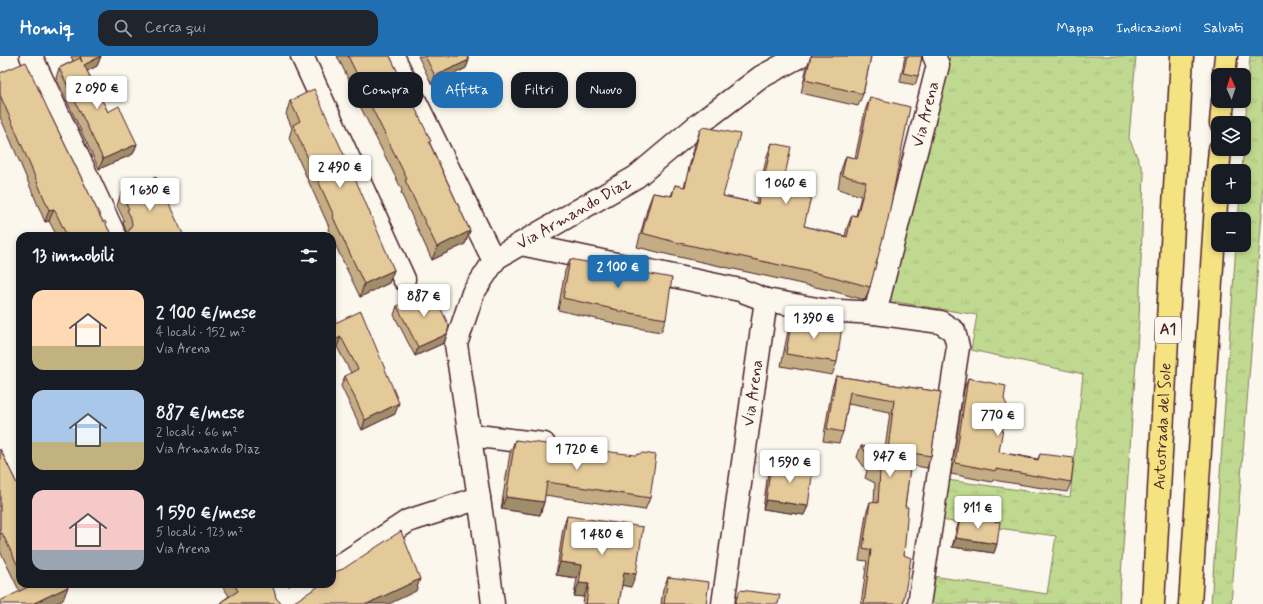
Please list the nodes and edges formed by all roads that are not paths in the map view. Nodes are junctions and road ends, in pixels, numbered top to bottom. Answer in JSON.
{"nodes":[{"id":1,"x":31,"y":56,"type":"edge"},
{"id":2,"x":302,"y":56,"type":"edge"},
{"id":3,"x":393,"y":56,"type":"edge"},
{"id":4,"x":800,"y":56,"type":"edge"},
{"id":5,"x":934,"y":56,"type":"edge"},
{"id":6,"x":1182,"y":56,"type":"edge"},
{"id":7,"x":1226,"y":56,"type":"edge"},
{"id":8,"x":1225,"y":68,"type":"edge"},
{"id":9,"x":1216,"y":204,"type":"edge"},
{"id":10,"x":113,"y":232,"type":"edge"},
{"id":11,"x":521,"y":244,"type":"junction"},
{"id":12,"x":494,"y":261,"type":"junction"},
{"id":13,"x":404,"y":279,"type":"dead end"},
{"id":14,"x":766,"y":300,"type":"junction"},
{"id":15,"x":875,"y":313,"type":"junction"},
{"id":16,"x":470,"y":435,"type":"junction"},
{"id":17,"x":563,"y":446,"type":"edge"},
{"id":18,"x":479,"y":498,"type":"junction"},
{"id":19,"x":336,"y":568,"type":"edge"},
{"id":20,"x":303,"y":588,"type":"edge"},
{"id":21,"x":280,"y":597,"type":"edge"},
{"id":22,"x":493,"y":604,"type":"edge"},
{"id":23,"x":723,"y":604,"type":"edge"},
{"id":24,"x":919,"y":604,"type":"edge"},
{"id":25,"x":1153,"y":604,"type":"edge"},
{"id":26,"x":1190,"y":604,"type":"edge"}],
"edges":[{"from":1,"to":10,"type":"street"},
{"from":2,"to":13,"type":"street"},
{"from":3,"to":12,"type":"street"},
{"from":4,"to":11,"type":"street","name":"Via Armando Diaz"},
{"from":5,"to":15,"type":"street","name":"Via Arena"},
{"from":6,"to":25,"type":"highway","name":"Autostrada del Sole","number":"A1"},
{"from":7,"to":8,"type":"highway"},
{"from":9,"to":26,"type":"highway"},
{"from":11,"to":12,"type":"street","name":"Via Armando Diaz"},
{"from":11,"to":14,"type":"street"},
{"from":12,"to":16,"type":"street","name":"Via Armando Diaz"},
{"from":14,"to":15,"type":"street"},
{"from":14,"to":23,"type":"street","name":"Via Arena"},
{"from":15,"to":24,"type":"street"},
{"from":16,"to":17,"type":"street"},
{"from":16,"to":18,"type":"street","name":"Via Armando Diaz"},
{"from":18,"to":19,"type":"street"},
{"from":18,"to":22,"type":"street","name":"Via Armando Diaz"},
{"from":20,"to":21,"type":"street"}]}
